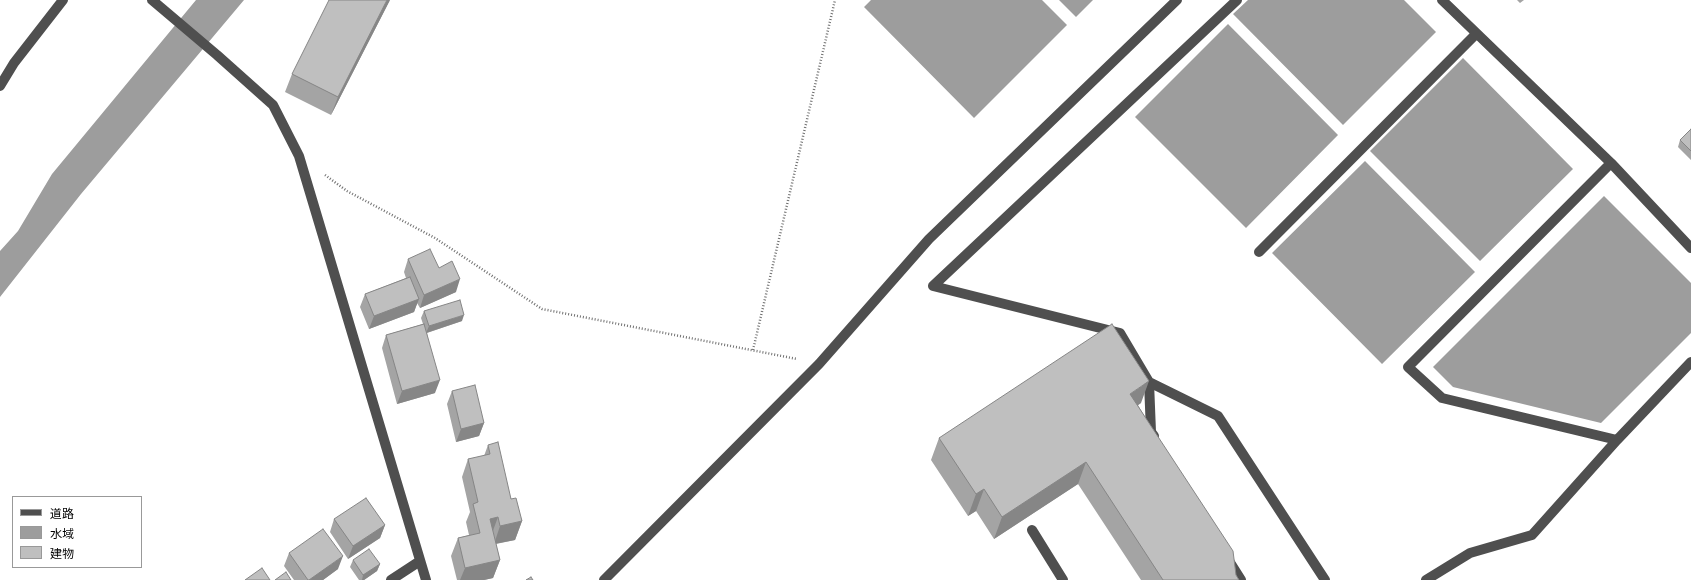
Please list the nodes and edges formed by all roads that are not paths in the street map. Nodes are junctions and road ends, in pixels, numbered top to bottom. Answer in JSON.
{"nodes":[{"id":1,"x":63,"y":0,"type":"edge"},
{"id":2,"x":1176,"y":0,"type":"edge"},
{"id":3,"x":1237,"y":0,"type":"edge"},
{"id":4,"x":1442,"y":0,"type":"edge"},
{"id":5,"x":152,"y":1,"type":"edge"},
{"id":6,"x":1476,"y":34,"type":"junction"},
{"id":7,"x":0,"y":86,"type":"edge"},
{"id":8,"x":1611,"y":163,"type":"junction"},
{"id":9,"x":1691,"y":248,"type":"edge"},
{"id":10,"x":1259,"y":252,"type":"dead end"},
{"id":11,"x":1691,"y":362,"type":"edge"},
{"id":12,"x":1149,"y":382,"type":"junction"},
{"id":13,"x":1617,"y":440,"type":"junction"},
{"id":14,"x":1159,"y":445,"type":"edge"},
{"id":15,"x":1032,"y":530,"type":"dead end"},
{"id":16,"x":1224,"y":553,"type":"edge"},
{"id":17,"x":420,"y":561,"type":"junction"},
{"id":18,"x":391,"y":580,"type":"edge"},
{"id":19,"x":426,"y":580,"type":"edge"},
{"id":20,"x":604,"y":580,"type":"edge"},
{"id":21,"x":1063,"y":580,"type":"edge"},
{"id":22,"x":1241,"y":580,"type":"edge"},
{"id":23,"x":1325,"y":580,"type":"edge"},
{"id":24,"x":1426,"y":580,"type":"edge"}],
"edges":[{"from":1,"to":7,"type":"street"},
{"from":2,"to":20,"type":"street"},
{"from":3,"to":12,"type":"street"},
{"from":4,"to":6,"type":"street"},
{"from":5,"to":17,"type":"street"},
{"from":6,"to":8,"type":"street"},
{"from":6,"to":10,"type":"street"},
{"from":8,"to":9,"type":"street"},
{"from":8,"to":13,"type":"street"},
{"from":11,"to":13,"type":"street"},
{"from":12,"to":14,"type":"street"},
{"from":12,"to":23,"type":"street"},
{"from":13,"to":24,"type":"street"},
{"from":15,"to":21,"type":"street"},
{"from":16,"to":22,"type":"street"},
{"from":17,"to":18,"type":"street"},
{"from":17,"to":19,"type":"street"}]}
